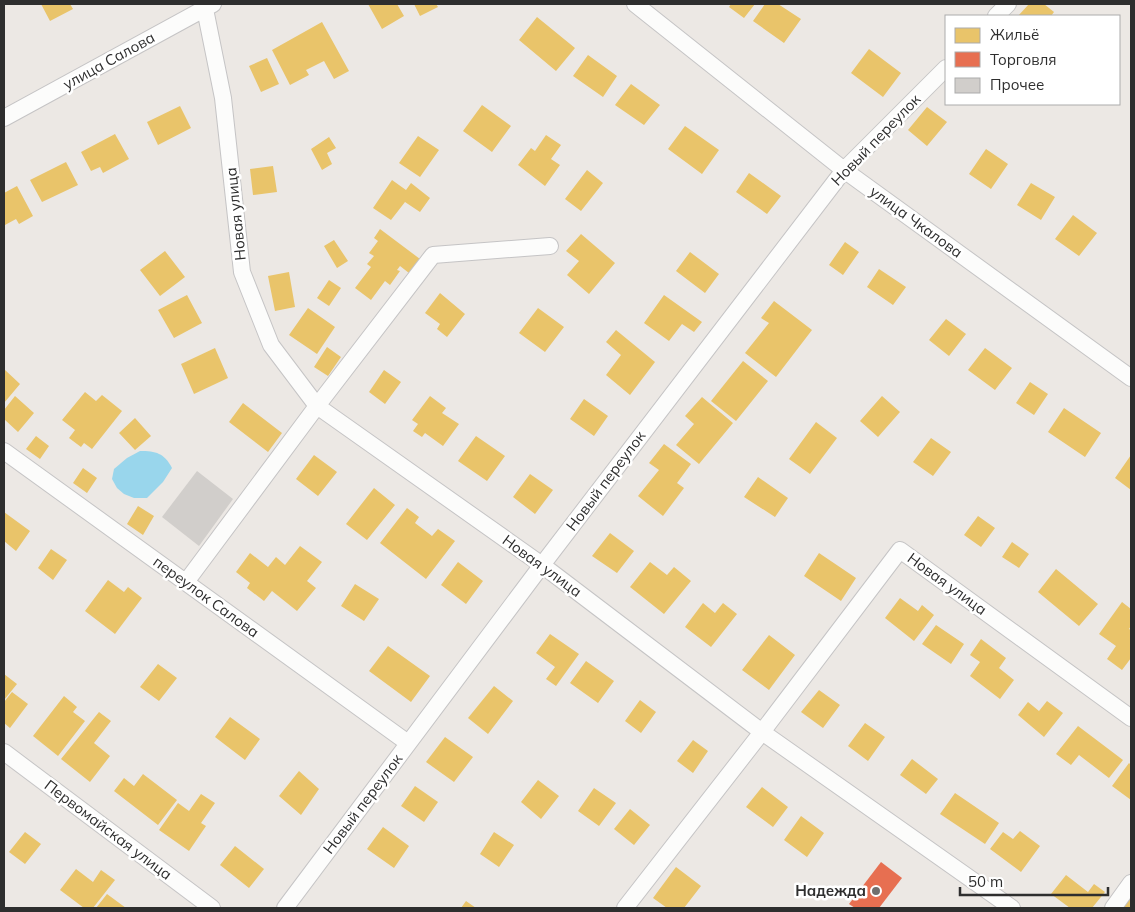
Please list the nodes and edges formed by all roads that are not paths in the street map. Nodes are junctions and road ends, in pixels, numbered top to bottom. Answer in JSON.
{"nodes":[{"id":1,"x":635,"y":4,"type":"edge"},
{"id":2,"x":1008,"y":4,"type":"edge"},
{"id":3,"x":207,"y":5,"type":"edge"},
{"id":4,"x":997,"y":15,"type":"edge"},
{"id":5,"x":945,"y":69,"type":"edge"},
{"id":6,"x":4,"y":118,"type":"edge"},
{"id":7,"x":844,"y":170,"type":"junction"},
{"id":8,"x":550,"y":246,"type":"dead end"},
{"id":9,"x":1131,"y":378,"type":"edge"},
{"id":10,"x":317,"y":406,"type":"junction"},
{"id":11,"x":4,"y":450,"type":"edge"},
{"id":12,"x":542,"y":565,"type":"junction"},
{"id":13,"x":186,"y":582,"type":"junction"},
{"id":14,"x":1131,"y":718,"type":"edge"},
{"id":15,"x":762,"y":732,"type":"junction"},
{"id":16,"x":408,"y":743,"type":"junction"},
{"id":17,"x":4,"y":752,"type":"edge"},
{"id":18,"x":1131,"y":883,"type":"edge"},
{"id":19,"x":212,"y":908,"type":"edge"},
{"id":20,"x":285,"y":908,"type":"edge"},
{"id":21,"x":625,"y":908,"type":"edge"},
{"id":22,"x":1012,"y":908,"type":"edge"},
{"id":23,"x":1113,"y":908,"type":"edge"}],
"edges":[{"from":1,"to":7,"type":"street","name":"улица Чкалова"},
{"from":2,"to":4,"type":"street"},
{"from":3,"to":6,"type":"street","name":"улица Салова"},
{"from":3,"to":10,"type":"street","name":"Новая улица"},
{"from":5,"to":7,"type":"street","name":"Новый переулок"},
{"from":7,"to":9,"type":"street","name":"улица Чкалова"},
{"from":7,"to":12,"type":"street","name":"Новый переулок"},
{"from":8,"to":10,"type":"street"},
{"from":10,"to":12,"type":"street","name":"Новая улица"},
{"from":10,"to":13,"type":"street"},
{"from":11,"to":13,"type":"street","name":"переулок Салова"},
{"from":12,"to":15,"type":"street","name":"Новая улица"},
{"from":12,"to":16,"type":"street","name":"Новый переулок"},
{"from":13,"to":16,"type":"street","name":"переулок Салова"},
{"from":14,"to":15,"type":"street","name":"Новая улица"},
{"from":15,"to":21,"type":"street","name":"Новая улица"},
{"from":15,"to":22,"type":"street","name":"Новая улица"},
{"from":16,"to":20,"type":"street","name":"Новый переулок"},
{"from":17,"to":19,"type":"street","name":"Первомайская улица"},
{"from":18,"to":23,"type":"street"}]}
